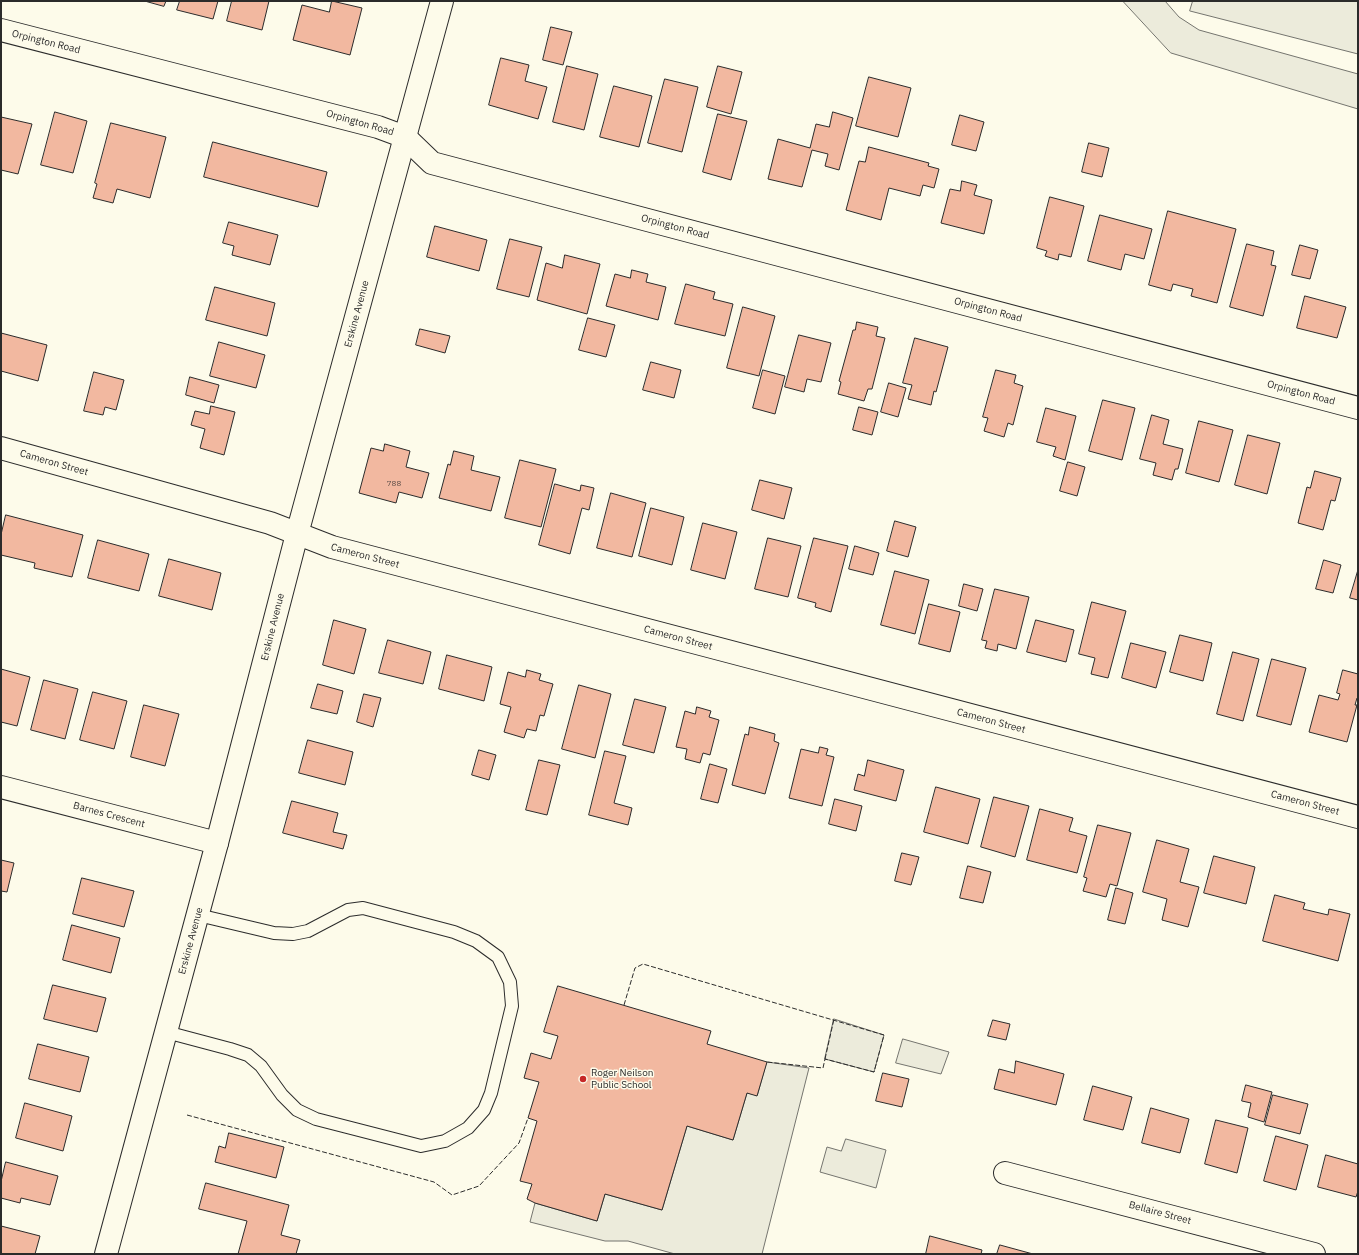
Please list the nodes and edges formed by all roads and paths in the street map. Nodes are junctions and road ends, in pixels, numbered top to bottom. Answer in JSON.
{"nodes":[{"id":1,"x":442,"y":1,"type":"edge"},
{"id":2,"x":1,"y":30,"type":"edge"},
{"id":3,"x":405,"y":137,"type":"junction"},
{"id":4,"x":1358,"y":408,"type":"edge"},
{"id":5,"x":1,"y":448,"type":"edge"},
{"id":6,"x":297,"y":534,"type":"junction"},
{"id":7,"x":1,"y":787,"type":"edge"},
{"id":8,"x":1358,"y":817,"type":"edge"},
{"id":9,"x":217,"y":843,"type":"junction"},
{"id":10,"x":198,"y":915,"type":"junction"},
{"id":11,"x":166,"y":1032,"type":"junction"},
{"id":12,"x":1006,"y":1173,"type":"dead end"},
{"id":13,"x":106,"y":1254,"type":"edge"},
{"id":14,"x":1314,"y":1254,"type":"edge"}],
"edges":[{"from":1,"to":3,"type":"street","name":"Erskine Avenue"},
{"from":2,"to":3,"type":"street","name":"Orpington Road"},
{"from":3,"to":4,"type":"street","name":"Orpington Road"},
{"from":3,"to":6,"type":"street","name":"Erskine Avenue"},
{"from":5,"to":6,"type":"street","name":"Cameron Street"},
{"from":6,"to":8,"type":"street","name":"Cameron Street"},
{"from":6,"to":9,"type":"street","name":"Erskine Avenue"},
{"from":7,"to":9,"type":"street","name":"Barnes Crescent"},
{"from":9,"to":10,"type":"street","name":"Erskine Avenue"},
{"from":10,"to":11,"type":"street","name":"Erskine Avenue"},
{"from":10,"to":11,"type":"lane"},
{"from":11,"to":13,"type":"street","name":"Erskine Avenue"},
{"from":12,"to":14,"type":"street","name":"Bellaire Street"}]}
